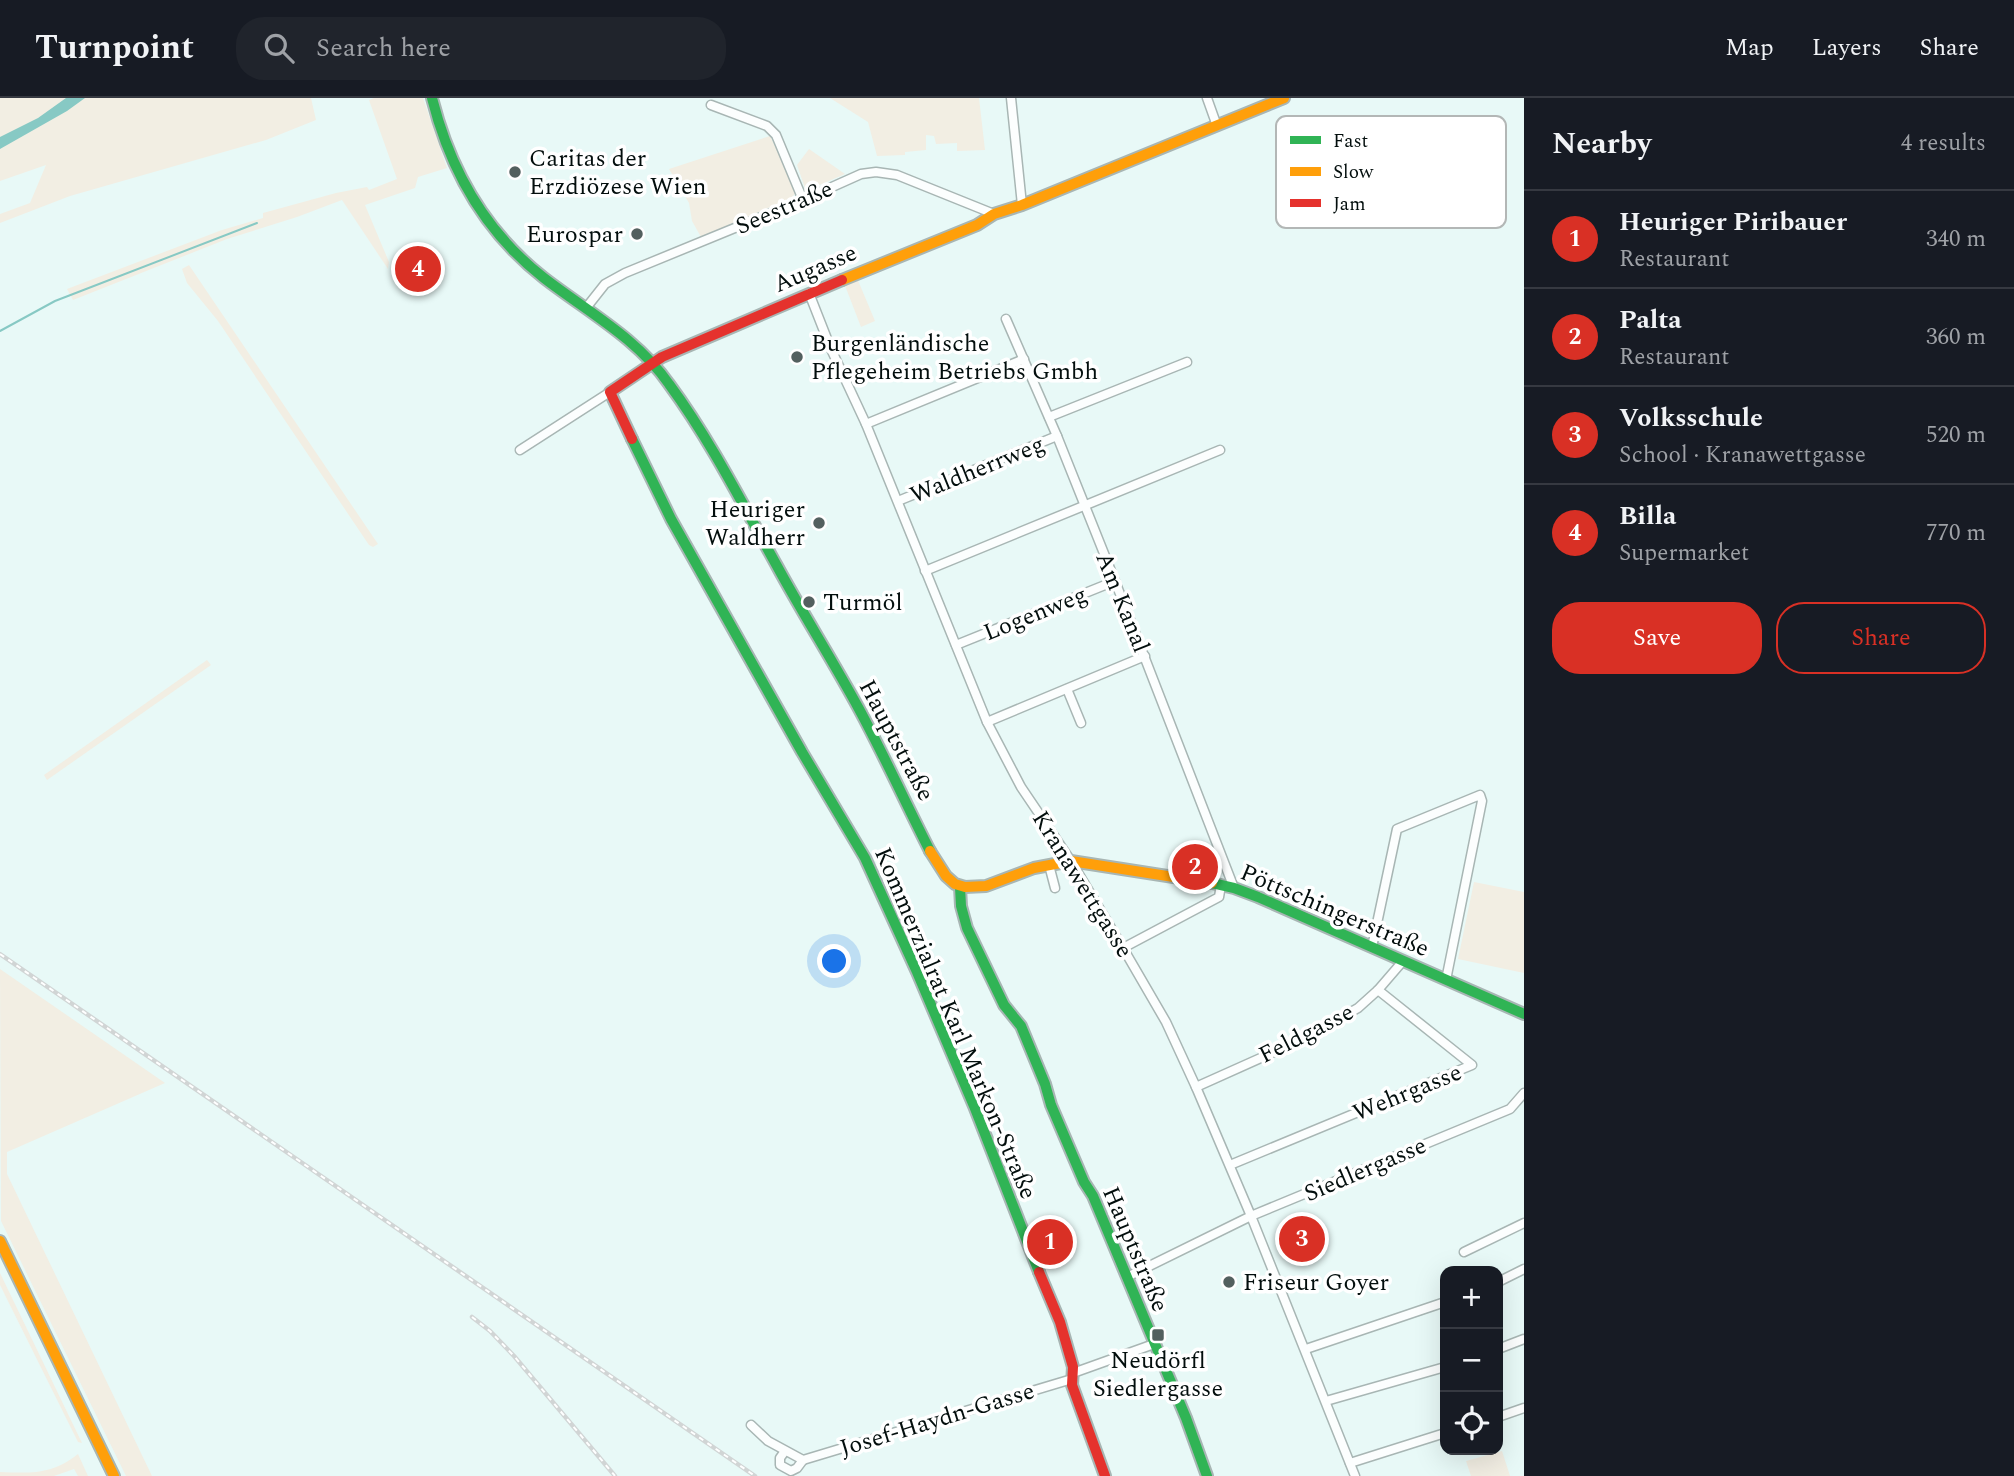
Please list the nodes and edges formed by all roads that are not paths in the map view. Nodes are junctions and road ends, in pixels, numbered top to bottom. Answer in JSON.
{"nodes":[{"id":1,"x":432,"y":98,"type":"edge"},
{"id":2,"x":1011,"y":98,"type":"edge"},
{"id":3,"x":1207,"y":98,"type":"edge"},
{"id":4,"x":1284,"y":98,"type":"edge"},
{"id":5,"x":711,"y":105,"type":"dead end"},
{"id":6,"x":1217,"y":125,"type":"junction"},
{"id":7,"x":803,"y":200,"type":"junction"},
{"id":8,"x":1022,"y":205,"type":"junction"},
{"id":9,"x":994,"y":214,"type":"junction"},
{"id":10,"x":809,"y":293,"type":"junction"},
{"id":11,"x":586,"y":308,"type":"junction"},
{"id":12,"x":1006,"y":319,"type":"dead end"},
{"id":13,"x":1024,"y":359,"type":"junction"},
{"id":14,"x":1187,"y":362,"type":"dead end"},
{"id":15,"x":653,"y":363,"type":"junction"},
{"id":16,"x":610,"y":392,"type":"junction"},
{"id":17,"x":1049,"y":418,"type":"junction"},
{"id":18,"x":866,"y":424,"type":"junction"},
{"id":19,"x":1057,"y":436,"type":"junction"},
{"id":20,"x":520,"y":450,"type":"dead end"},
{"id":21,"x":1220,"y":450,"type":"dead end"},
{"id":22,"x":898,"y":501,"type":"junction"},
{"id":23,"x":1083,"y":505,"type":"junction"},
{"id":24,"x":925,"y":571,"type":"junction"},
{"id":25,"x":1115,"y":581,"type":"junction"},
{"id":26,"x":956,"y":645,"type":"junction"},
{"id":27,"x":1145,"y":656,"type":"junction"},
{"id":28,"x":1067,"y":688,"type":"junction"},
{"id":29,"x":987,"y":722,"type":"junction"},
{"id":30,"x":1082,"y":723,"type":"dead end"},
{"id":31,"x":1071,"y":861,"type":"junction"},
{"id":32,"x":1049,"y":865,"type":"junction"},
{"id":33,"x":1221,"y":885,"type":"junction"},
{"id":34,"x":960,"y":887,"type":"junction"},
{"id":35,"x":1055,"y":888,"type":"dead end"},
{"id":36,"x":1234,"y":888,"type":"junction"},
{"id":37,"x":1123,"y":947,"type":"junction"},
{"id":38,"x":1372,"y":947,"type":"junction"},
{"id":39,"x":1403,"y":961,"type":"junction"},
{"id":40,"x":1446,"y":979,"type":"junction"},
{"id":41,"x":1378,"y":990,"type":"junction"},
{"id":42,"x":1524,"y":1014,"type":"edge"},
{"id":43,"x":1196,"y":1087,"type":"junction"},
{"id":44,"x":1524,"y":1093,"type":"edge"},
{"id":45,"x":1230,"y":1165,"type":"junction"},
{"id":46,"x":1251,"y":1216,"type":"junction"},
{"id":47,"x":1524,"y":1223,"type":"edge"},
{"id":48,"x":0,"y":1241,"type":"edge"},
{"id":49,"x":1464,"y":1252,"type":"dead end"},
{"id":50,"x":0,"y":1256,"type":"edge"},
{"id":51,"x":1524,"y":1269,"type":"edge"},
{"id":52,"x":1127,"y":1277,"type":"junction"},
{"id":53,"x":1503,"y":1280,"type":"edge"},
{"id":54,"x":1440,"y":1305,"type":"edge"},
{"id":55,"x":1524,"y":1339,"type":"edge"},
{"id":56,"x":1154,"y":1344,"type":"junction"},
{"id":57,"x":1503,"y":1347,"type":"edge"},
{"id":58,"x":1306,"y":1349,"type":"junction"},
{"id":59,"x":1440,"y":1368,"type":"edge"},
{"id":60,"x":1072,"y":1376,"type":"junction"},
{"id":61,"x":1326,"y":1401,"type":"junction"},
{"id":62,"x":1524,"y":1408,"type":"edge"},
{"id":63,"x":1503,"y":1415,"type":"edge"},
{"id":64,"x":751,"y":1425,"type":"dead end"},
{"id":65,"x":1440,"y":1435,"type":"edge"},
{"id":66,"x":93,"y":1441,"type":"junction"},
{"id":67,"x":785,"y":1451,"type":"junction"},
{"id":68,"x":803,"y":1460,"type":"junction"},
{"id":69,"x":1350,"y":1463,"type":"junction"},
{"id":70,"x":104,"y":1468,"type":"edge"},
{"id":71,"x":114,"y":1476,"type":"edge"},
{"id":72,"x":1105,"y":1476,"type":"edge"},
{"id":73,"x":1207,"y":1476,"type":"edge"},
{"id":74,"x":1355,"y":1476,"type":"edge"}],
"edges":[{"from":1,"to":11,"type":"main road","name":"Hauptstraße"},
{"from":2,"to":8,"type":"street"},
{"from":3,"to":6,"type":"street"},
{"from":4,"to":6,"type":"main road","name":"Augasse"},
{"from":5,"to":7,"type":"street"},
{"from":6,"to":8,"type":"main road","name":"Augasse"},
{"from":7,"to":9,"type":"street","name":"Seestraße"},
{"from":7,"to":11,"type":"street","name":"Seestraße"},
{"from":8,"to":9,"type":"main road","name":"Augasse"},
{"from":9,"to":10,"type":"main road","name":"Augasse"},
{"from":10,"to":15,"type":"main road","name":"Augasse"},
{"from":10,"to":18,"type":"street","name":"Kranawettgasse"},
{"from":11,"to":15,"type":"main road","name":"Hauptstraße"},
{"from":12,"to":13,"type":"street","name":"Am Kanal"},
{"from":13,"to":17,"type":"street","name":"Am Kanal"},
{"from":13,"to":18,"type":"street"},
{"from":14,"to":17,"type":"street"},
{"from":15,"to":16,"type":"main road"},
{"from":15,"to":34,"type":"main road","name":"Hauptstraße"},
{"from":16,"to":20,"type":"street"},
{"from":16,"to":60,"type":"main road","name":"Kommerzialrat Karl Markon-Straße"},
{"from":17,"to":19,"type":"street","name":"Am Kanal"},
{"from":18,"to":22,"type":"street","name":"Kranawettgasse"},
{"from":19,"to":22,"type":"street","name":"Waldherrweg"},
{"from":19,"to":23,"type":"street","name":"Am Kanal"},
{"from":21,"to":23,"type":"street"},
{"from":22,"to":24,"type":"street","name":"Kranawettgasse"},
{"from":23,"to":24,"type":"street"},
{"from":23,"to":25,"type":"street","name":"Am Kanal"},
{"from":24,"to":26,"type":"street","name":"Kranawettgasse"},
{"from":25,"to":26,"type":"street","name":"Logenweg"},
{"from":25,"to":27,"type":"street","name":"Am Kanal"},
{"from":26,"to":29,"type":"street","name":"Kranawettgasse"},
{"from":27,"to":28,"type":"street"},
{"from":27,"to":36,"type":"street","name":"Am Kanal"},
{"from":28,"to":29,"type":"street"},
{"from":28,"to":30,"type":"street"},
{"from":29,"to":31,"type":"street","name":"Kranawettgasse"},
{"from":31,"to":32,"type":"main road","name":"Pöttschingerstraße"},
{"from":31,"to":33,"type":"main road","name":"Pöttschingerstraße"},
{"from":31,"to":37,"type":"street","name":"Kranawettgasse"},
{"from":32,"to":34,"type":"main road","name":"Pöttschingerstraße"},
{"from":32,"to":35,"type":"street"},
{"from":33,"to":36,"type":"main road","name":"Pöttschingerstraße"},
{"from":33,"to":37,"type":"street"},
{"from":34,"to":52,"type":"main road","name":"Hauptstraße"},
{"from":36,"to":38,"type":"main road","name":"Pöttschingerstraße"},
{"from":37,"to":43,"type":"street","name":"Kranawettgasse"},
{"from":38,"to":39,"type":"main road","name":"Pöttschingerstraße"},
{"from":38,"to":40,"type":"street"},
{"from":39,"to":40,"type":"main road","name":"Pöttschingerstraße"},
{"from":39,"to":41,"type":"street","name":"Feldgasse"},
{"from":40,"to":42,"type":"main road","name":"Pöttschingerstraße"},
{"from":41,"to":43,"type":"street","name":"Feldgasse"},
{"from":41,"to":45,"type":"street","name":"Wehrgasse"},
{"from":43,"to":45,"type":"street","name":"Kranawettgasse"},
{"from":44,"to":46,"type":"street","name":"Siedlergasse"},
{"from":45,"to":46,"type":"street","name":"Kranawettgasse"},
{"from":46,"to":52,"type":"street","name":"Siedlergasse"},
{"from":46,"to":58,"type":"street","name":"Kranawettgasse"},
{"from":47,"to":49,"type":"street"},
{"from":48,"to":66,"type":"main road"},
{"from":50,"to":66,"type":"main road"},
{"from":51,"to":53,"type":"street"},
{"from":52,"to":56,"type":"main road","name":"Hauptstraße"},
{"from":54,"to":58,"type":"street"},
{"from":55,"to":57,"type":"street"},
{"from":56,"to":60,"type":"street","name":"Josef-Haydn-Gasse"},
{"from":56,"to":73,"type":"main road","name":"Hauptstraße"},
{"from":58,"to":61,"type":"street","name":"Kranawettgasse"},
{"from":59,"to":61,"type":"street"},
{"from":60,"to":68,"type":"street","name":"Josef-Haydn-Gasse"},
{"from":60,"to":72,"type":"main road","name":"Kommerzialrat Karl Markon-Straße"},
{"from":61,"to":69,"type":"street","name":"Kranawettgasse"},
{"from":62,"to":63,"type":"street"},
{"from":64,"to":67,"type":"street","name":"Josef-Haydn-Gasse"},
{"from":65,"to":69,"type":"street"},
{"from":66,"to":70,"type":"main road"},
{"from":67,"to":68,"type":"street","name":"Josef-Haydn-Gasse"},
{"from":67,"to":68,"type":"street","name":"Josef-Haydn-Gasse"},
{"from":69,"to":74,"type":"street","name":"Kranawettgasse"},
{"from":70,"to":71,"type":"main road"}]}
